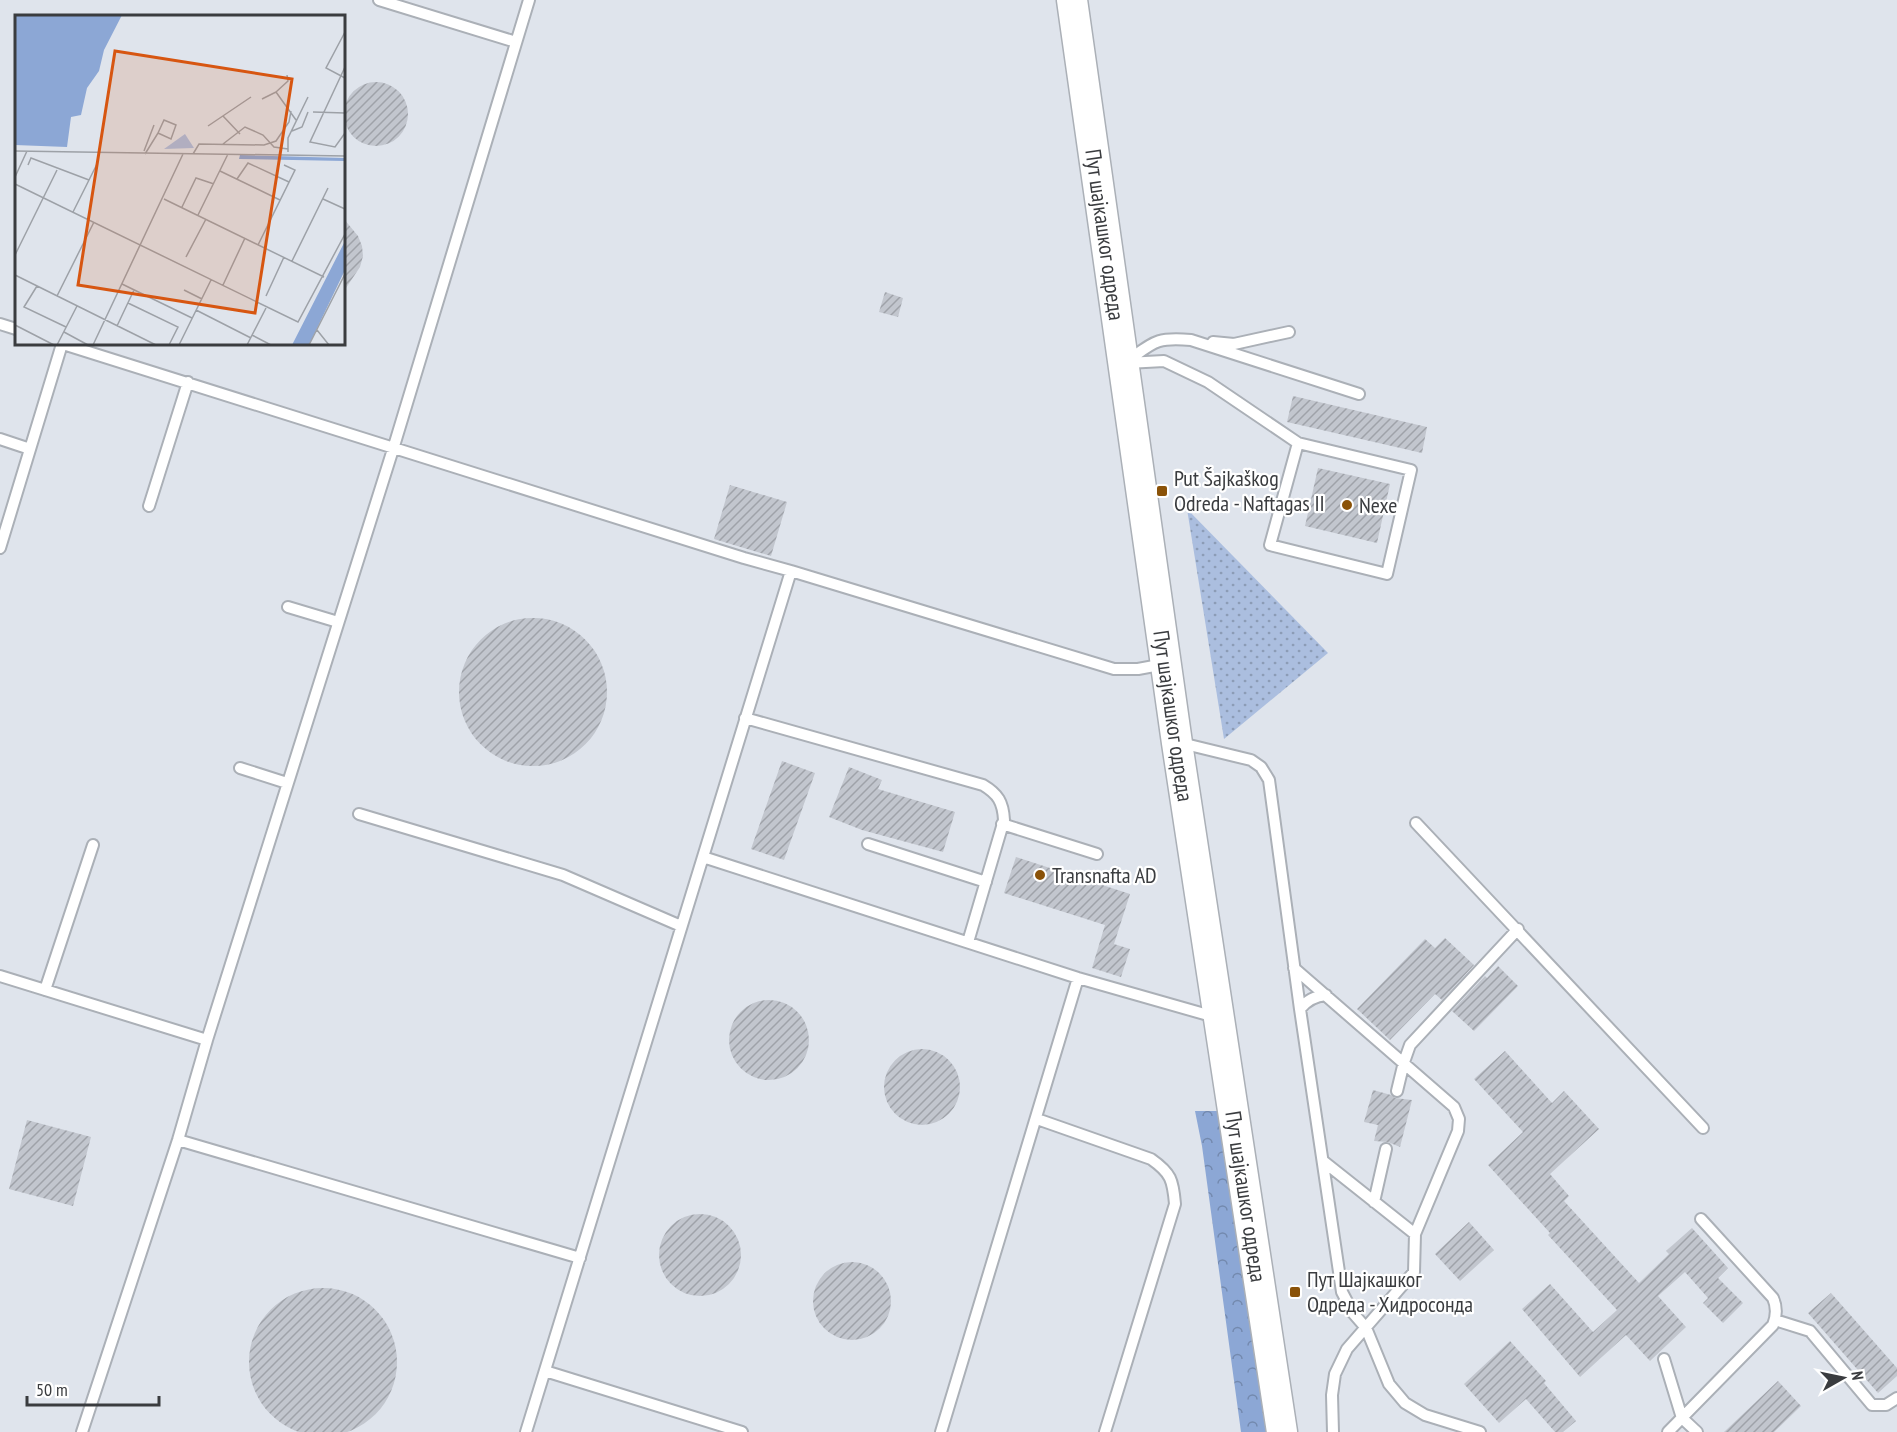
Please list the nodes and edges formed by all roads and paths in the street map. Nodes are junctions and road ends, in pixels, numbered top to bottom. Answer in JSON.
{"nodes":[{"id":1,"x":379,"y":0,"type":"edge"},
{"id":2,"x":529,"y":0,"type":"edge"},
{"id":3,"x":1072,"y":0,"type":"edge"},
{"id":4,"x":516,"y":42,"type":"junction"},
{"id":5,"x":0,"y":324,"type":"edge"},
{"id":6,"x":15,"y":329,"type":"edge"},
{"id":7,"x":1290,"y":332,"type":"dead end"},
{"id":8,"x":1191,"y":339,"type":"junction"},
{"id":9,"x":63,"y":345,"type":"edge"},
{"id":10,"x":66,"y":345,"type":"edge"},
{"id":11,"x":1123,"y":364,"type":"junction"},
{"id":12,"x":188,"y":382,"type":"junction"},
{"id":13,"x":1359,"y":394,"type":"dead end"},
{"id":14,"x":0,"y":440,"type":"edge"},
{"id":15,"x":1298,"y":443,"type":"junction"},
{"id":16,"x":394,"y":446,"type":"junction"},
{"id":17,"x":30,"y":449,"type":"junction"},
{"id":18,"x":149,"y":506,"type":"dead end"},
{"id":19,"x":0,"y":548,"type":"edge"},
{"id":20,"x":791,"y":571,"type":"junction"},
{"id":21,"x":288,"y":607,"type":"dead end"},
{"id":22,"x":338,"y":622,"type":"junction"},
{"id":23,"x":1166,"y":663,"type":"junction"},
{"id":24,"x":746,"y":718,"type":"junction"},
{"id":25,"x":1177,"y":743,"type":"junction"},
{"id":26,"x":240,"y":768,"type":"dead end"},
{"id":27,"x":288,"y":783,"type":"junction"},
{"id":28,"x":360,"y":814,"type":"dead end"},
{"id":29,"x":1416,"y":823,"type":"dead end"},
{"id":30,"x":1002,"y":825,"type":"junction"},
{"id":31,"x":868,"y":844,"type":"dead end"},
{"id":32,"x":93,"y":845,"type":"dead end"},
{"id":33,"x":1097,"y":854,"type":"dead end"},
{"id":34,"x":703,"y":857,"type":"junction"},
{"id":35,"x":986,"y":882,"type":"junction"},
{"id":36,"x":681,"y":926,"type":"junction"},
{"id":37,"x":1518,"y":929,"type":"junction"},
{"id":38,"x":968,"y":942,"type":"junction"},
{"id":39,"x":1294,"y":968,"type":"junction"},
{"id":40,"x":0,"y":976,"type":"edge"},
{"id":41,"x":1078,"y":978,"type":"junction"},
{"id":42,"x":45,"y":990,"type":"junction"},
{"id":43,"x":1326,"y":994,"type":"junction"},
{"id":44,"x":1300,"y":1009,"type":"junction"},
{"id":45,"x":1220,"y":1018,"type":"junction"},
{"id":46,"x":207,"y":1040,"type":"junction"},
{"id":47,"x":1404,"y":1062,"type":"junction"},
{"id":48,"x":1397,"y":1091,"type":"dead end"},
{"id":49,"x":1036,"y":1119,"type":"junction"},
{"id":50,"x":1703,"y":1128,"type":"dead end"},
{"id":51,"x":178,"y":1140,"type":"junction"},
{"id":52,"x":1386,"y":1149,"type":"dead end"},
{"id":53,"x":1323,"y":1161,"type":"junction"},
{"id":54,"x":1374,"y":1202,"type":"junction"},
{"id":55,"x":1701,"y":1219,"type":"dead end"},
{"id":56,"x":1414,"y":1234,"type":"junction"},
{"id":57,"x":579,"y":1258,"type":"junction"},
{"id":58,"x":1775,"y":1320,"type":"junction"},
{"id":59,"x":1366,"y":1328,"type":"junction"},
{"id":60,"x":1664,"y":1359,"type":"dead end"},
{"id":61,"x":545,"y":1371,"type":"junction"},
{"id":62,"x":1897,"y":1398,"type":"edge"},
{"id":63,"x":1682,"y":1418,"type":"junction"},
{"id":64,"x":82,"y":1432,"type":"edge"},
{"id":65,"x":526,"y":1432,"type":"edge"},
{"id":66,"x":742,"y":1432,"type":"edge"},
{"id":67,"x":940,"y":1432,"type":"edge"},
{"id":68,"x":1105,"y":1432,"type":"edge"},
{"id":69,"x":1282,"y":1432,"type":"edge"},
{"id":70,"x":1333,"y":1432,"type":"edge"},
{"id":71,"x":1480,"y":1432,"type":"edge"},
{"id":72,"x":1668,"y":1432,"type":"edge"},
{"id":73,"x":1697,"y":1432,"type":"edge"}],
"edges":[{"from":1,"to":4,"type":"lane"},
{"from":2,"to":4,"type":"lane"},
{"from":3,"to":11,"type":"street","name":"Пут шајкашког одреда"},
{"from":4,"to":16,"type":"lane"},
{"from":5,"to":6,"type":"lane"},
{"from":7,"to":8,"type":"lane"},
{"from":8,"to":11,"type":"lane"},
{"from":8,"to":13,"type":"lane"},
{"from":9,"to":17,"type":"lane"},
{"from":10,"to":12,"type":"lane"},
{"from":11,"to":15,"type":"lane"},
{"from":11,"to":23,"type":"street","name":"Пут шајкашког одреда"},
{"from":12,"to":16,"type":"lane"},
{"from":12,"to":18,"type":"lane"},
{"from":14,"to":17,"type":"lane"},
{"from":15,"to":15,"type":"lane"},
{"from":16,"to":20,"type":"lane"},
{"from":16,"to":22,"type":"lane"},
{"from":17,"to":19,"type":"lane"},
{"from":20,"to":23,"type":"lane"},
{"from":20,"to":24,"type":"lane"},
{"from":21,"to":22,"type":"lane"},
{"from":22,"to":27,"type":"lane"},
{"from":23,"to":25,"type":"street","name":"Пут шајкашког одреда"},
{"from":24,"to":30,"type":"lane"},
{"from":24,"to":34,"type":"lane"},
{"from":25,"to":39,"type":"lane"},
{"from":25,"to":45,"type":"street","name":"Пут шајкашког одреда"},
{"from":26,"to":27,"type":"lane"},
{"from":27,"to":46,"type":"lane"},
{"from":28,"to":36,"type":"lane"},
{"from":29,"to":37,"type":"lane"},
{"from":30,"to":33,"type":"lane"},
{"from":30,"to":35,"type":"lane"},
{"from":31,"to":35,"type":"lane"},
{"from":32,"to":42,"type":"lane"},
{"from":34,"to":36,"type":"lane"},
{"from":34,"to":38,"type":"lane"},
{"from":35,"to":38,"type":"lane"},
{"from":36,"to":57,"type":"lane"},
{"from":37,"to":47,"type":"lane"},
{"from":37,"to":50,"type":"lane"},
{"from":38,"to":41,"type":"lane"},
{"from":39,"to":43,"type":"lane"},
{"from":39,"to":44,"type":"lane"},
{"from":40,"to":42,"type":"lane"},
{"from":41,"to":45,"type":"lane"},
{"from":41,"to":49,"type":"lane"},
{"from":42,"to":46,"type":"lane"},
{"from":43,"to":44,"type":"lane"},
{"from":43,"to":47,"type":"lane"},
{"from":44,"to":53,"type":"lane"},
{"from":45,"to":69,"type":"street","name":"Пут шајкашког одреда"},
{"from":46,"to":51,"type":"lane"},
{"from":47,"to":48,"type":"lane"},
{"from":47,"to":56,"type":"lane"},
{"from":49,"to":67,"type":"lane"},
{"from":49,"to":68,"type":"lane"},
{"from":51,"to":57,"type":"lane"},
{"from":51,"to":64,"type":"lane"},
{"from":52,"to":54,"type":"lane"},
{"from":53,"to":54,"type":"lane"},
{"from":53,"to":59,"type":"lane"},
{"from":54,"to":56,"type":"lane"},
{"from":55,"to":58,"type":"lane"},
{"from":56,"to":59,"type":"lane"},
{"from":57,"to":61,"type":"lane"},
{"from":58,"to":62,"type":"lane"},
{"from":58,"to":63,"type":"lane"},
{"from":59,"to":70,"type":"lane"},
{"from":59,"to":71,"type":"lane"},
{"from":60,"to":63,"type":"lane"},
{"from":61,"to":65,"type":"lane"},
{"from":61,"to":66,"type":"lane"},
{"from":63,"to":72,"type":"lane"},
{"from":63,"to":73,"type":"lane"}]}
